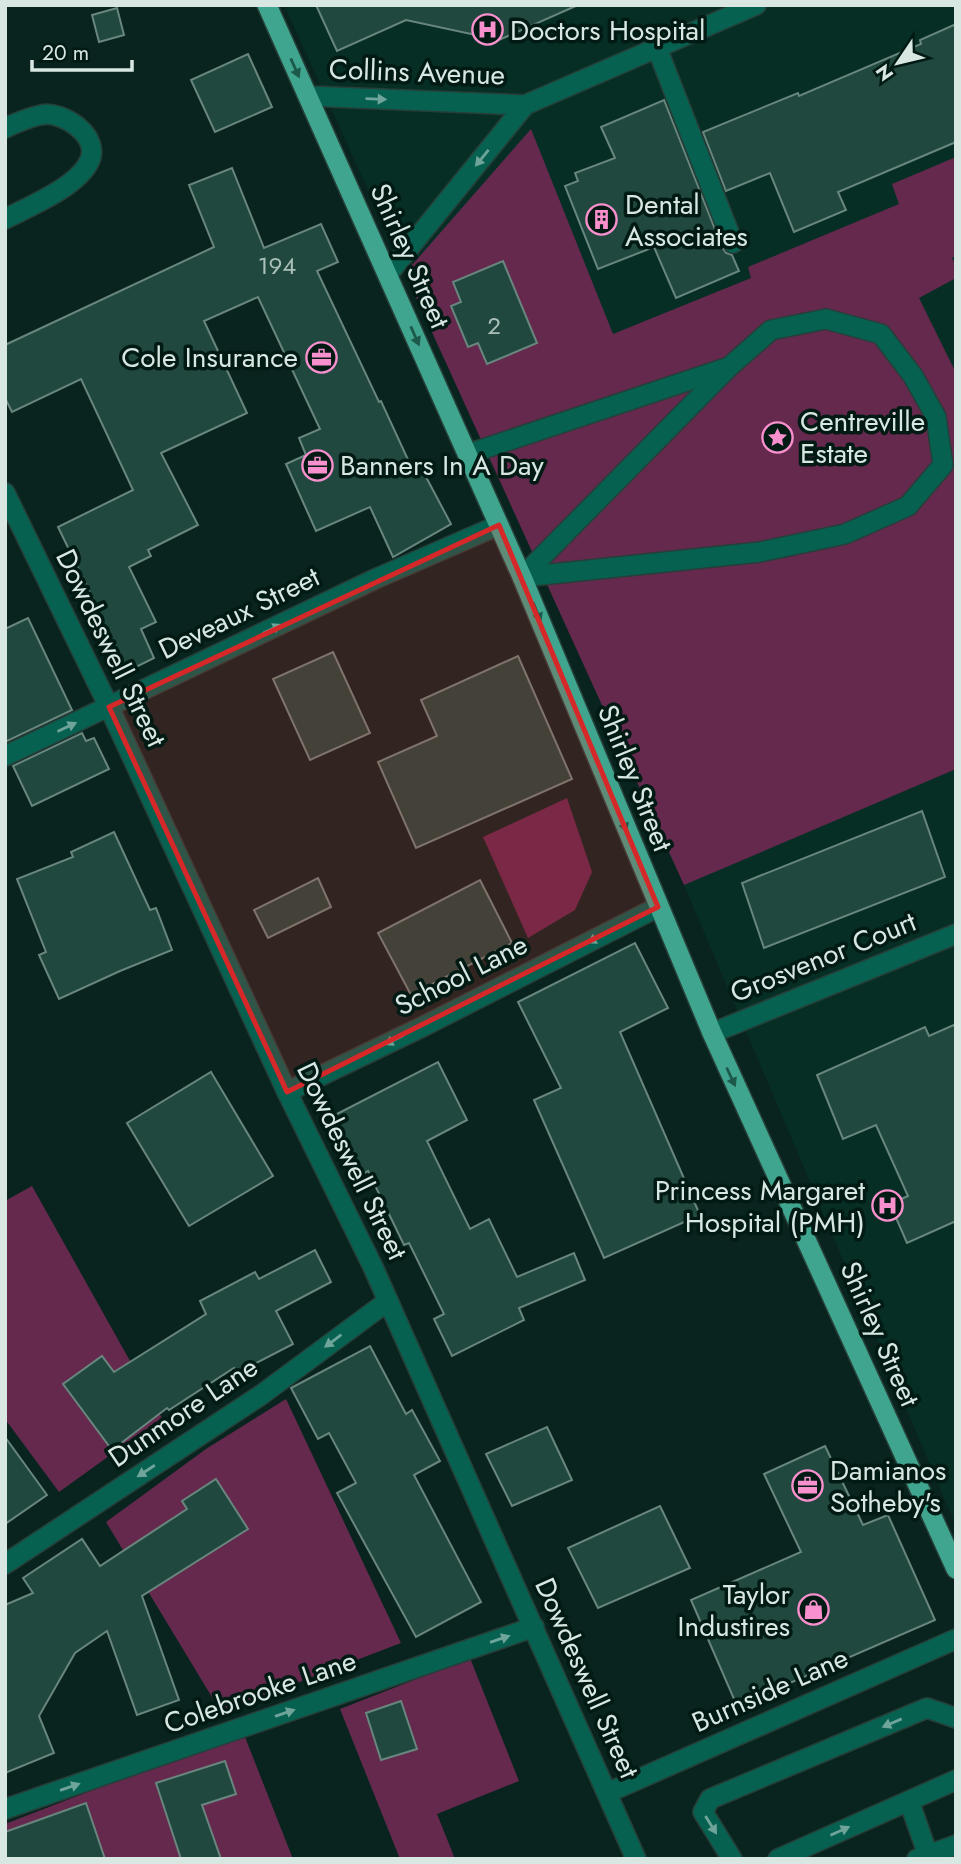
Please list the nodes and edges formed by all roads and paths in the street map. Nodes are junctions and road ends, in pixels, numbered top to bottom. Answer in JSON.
{"nodes":[{"id":1,"x":267,"y":5,"type":"edge"},
{"id":2,"x":756,"y":5,"type":"edge"},
{"id":3,"x":657,"y":48,"type":"junction"},
{"id":4,"x":308,"y":96,"type":"junction"},
{"id":5,"x":525,"y":105,"type":"junction"},
{"id":6,"x":5,"y":128,"type":"edge"},
{"id":7,"x":5,"y":219,"type":"edge"},
{"id":8,"x":733,"y":243,"type":"dead end"},
{"id":9,"x":388,"y":274,"type":"junction"},
{"id":10,"x":728,"y":368,"type":"junction"},
{"id":11,"x":468,"y":454,"type":"junction"},
{"id":12,"x":5,"y":493,"type":"edge"},
{"id":13,"x":499,"y":524,"type":"junction"},
{"id":14,"x":522,"y":577,"type":"junction"},
{"id":15,"x":109,"y":707,"type":"junction"},
{"id":16,"x":5,"y":756,"type":"edge"},
{"id":17,"x":658,"y":907,"type":"junction"},
{"id":18,"x":956,"y":934,"type":"edge"},
{"id":19,"x":712,"y":1033,"type":"junction"},
{"id":20,"x":287,"y":1092,"type":"junction"},
{"id":21,"x":388,"y":1301,"type":"junction"},
{"id":22,"x":954,"y":1561,"type":"edge"},
{"id":23,"x":5,"y":1564,"type":"edge"},
{"id":24,"x":534,"y":1627,"type":"junction"},
{"id":25,"x":956,"y":1639,"type":"edge"},
{"id":26,"x":956,"y":1718,"type":"edge"},
{"id":27,"x":956,"y":1780,"type":"edge"},
{"id":28,"x":607,"y":1793,"type":"junction"},
{"id":29,"x":909,"y":1801,"type":"junction"},
{"id":30,"x":5,"y":1809,"type":"edge"},
{"id":31,"x":956,"y":1844,"type":"edge"},
{"id":32,"x":922,"y":1857,"type":"edge"},
{"id":33,"x":636,"y":1859,"type":"edge"},
{"id":34,"x":732,"y":1859,"type":"edge"},
{"id":35,"x":778,"y":1859,"type":"edge"}],
"edges":[{"from":1,"to":4,"type":"highway","name":"Shirley Street","one_way":true},
{"from":2,"to":3,"type":"street","name":"Collins Avenue"},
{"from":3,"to":5,"type":"street","name":"Collins Avenue"},
{"from":3,"to":8,"type":"street"},
{"from":4,"to":5,"type":"street","name":"Collins Avenue","one_way":true},
{"from":4,"to":9,"type":"highway","name":"Shirley Street"},
{"from":5,"to":9,"type":"street","name":"Collins Avenue","one_way":true},
{"from":6,"to":7,"type":"street"},
{"from":9,"to":11,"type":"highway","name":"Shirley Street","one_way":true},
{"from":10,"to":11,"type":"street"},
{"from":10,"to":14,"type":"street"},
{"from":10,"to":14,"type":"street"},
{"from":11,"to":13,"type":"highway","name":"Shirley Street"},
{"from":12,"to":15,"type":"street","name":"Dowdeswell Street"},
{"from":13,"to":14,"type":"highway","name":"Shirley Street"},
{"from":15,"to":13,"type":"street","name":"Deveaux Street","one_way":true},
{"from":14,"to":17,"type":"highway","name":"Shirley Street","one_way":true},
{"from":16,"to":15,"type":"street","name":"Deveaux Street","one_way":true},
{"from":15,"to":20,"type":"street","name":"Dowdeswell Street"},
{"from":17,"to":19,"type":"highway","name":"Shirley Street"},
{"from":17,"to":20,"type":"street","name":"School Lane","one_way":true},
{"from":18,"to":19,"type":"street","name":"Grosvenor Court"},
{"from":19,"to":22,"type":"highway","name":"Shirley Street","one_way":true},
{"from":20,"to":21,"type":"street","name":"Dowdeswell Street"},
{"from":21,"to":23,"type":"street","name":"Dunmore Lane","one_way":true},
{"from":21,"to":24,"type":"street","name":"Dowdeswell Street"},
{"from":24,"to":28,"type":"street","name":"Dowdeswell Street"},
{"from":30,"to":24,"type":"street","name":"Colebrooke Lane","one_way":true},
{"from":25,"to":28,"type":"street","name":"Burnside Lane"},
{"from":26,"to":34,"type":"street","one_way":true},
{"from":27,"to":29,"type":"street"},
{"from":28,"to":33,"type":"street","name":"Dowdeswell Street"},
{"from":29,"to":32,"type":"street"},
{"from":35,"to":29,"type":"street","one_way":true},
{"from":31,"to":32,"type":"street"}]}
